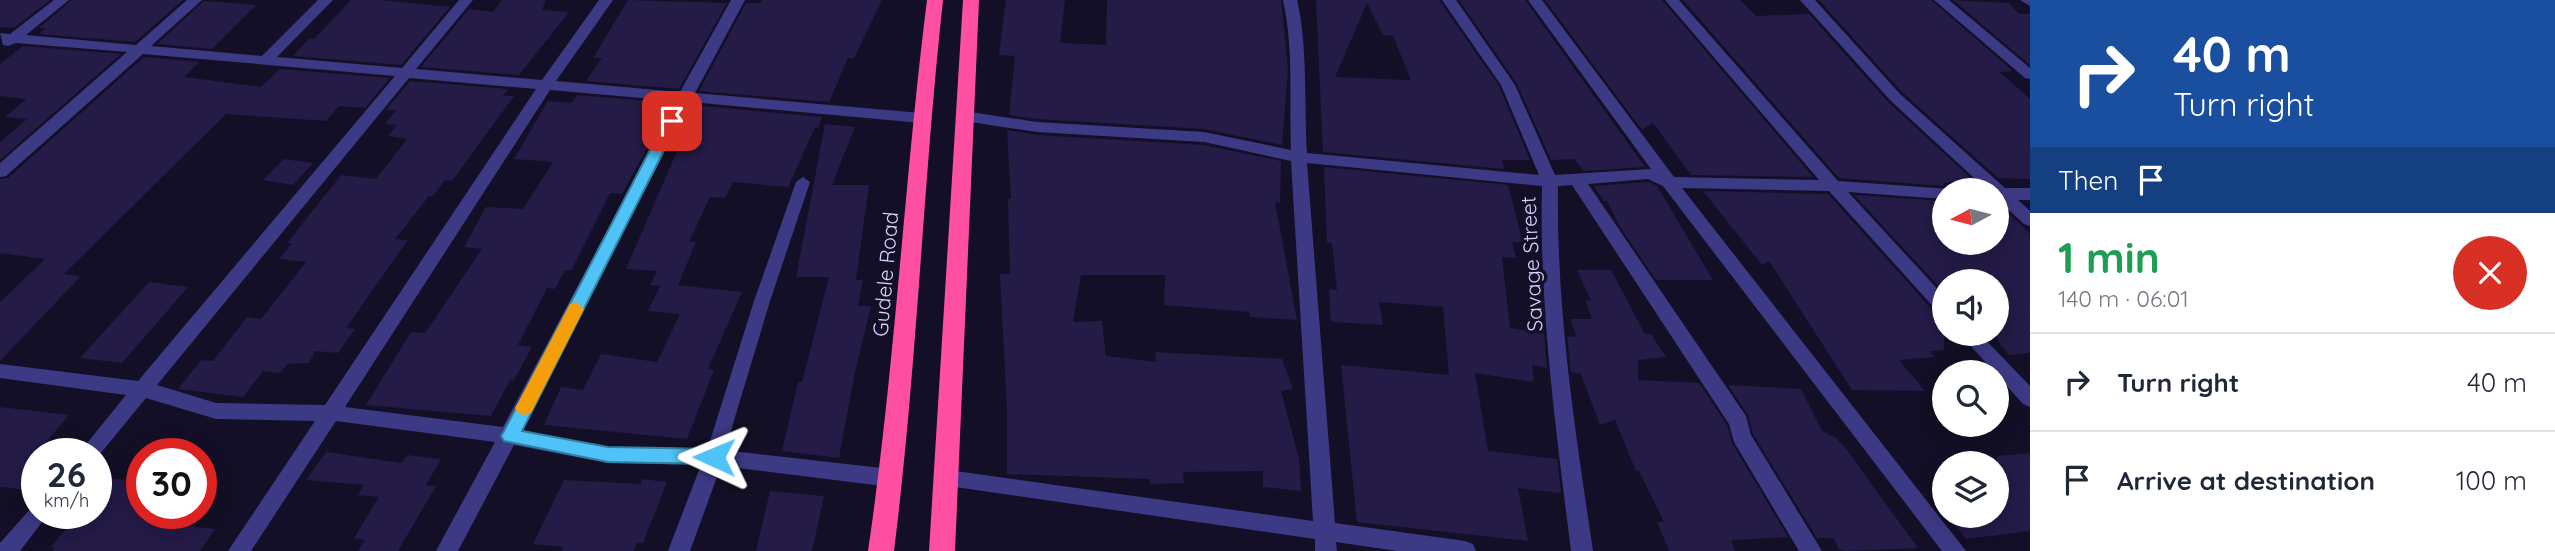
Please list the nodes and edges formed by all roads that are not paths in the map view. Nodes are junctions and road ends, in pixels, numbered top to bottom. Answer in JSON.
{"nodes":[{"id":1,"x":62,"y":0,"type":"edge"},
{"id":2,"x":195,"y":0,"type":"edge"},
{"id":3,"x":326,"y":0,"type":"edge"},
{"id":4,"x":466,"y":0,"type":"edge"},
{"id":5,"x":606,"y":0,"type":"edge"},
{"id":6,"x":738,"y":0,"type":"edge"},
{"id":7,"x":935,"y":0,"type":"edge"},
{"id":8,"x":971,"y":0,"type":"edge"},
{"id":9,"x":1290,"y":0,"type":"edge"},
{"id":10,"x":1450,"y":0,"type":"edge"},
{"id":11,"x":1535,"y":0,"type":"edge"},
{"id":12,"x":1672,"y":0,"type":"edge"},
{"id":13,"x":1807,"y":0,"type":"edge"},
{"id":14,"x":1941,"y":0,"type":"edge"},
{"id":15,"x":7,"y":37,"type":"edge"},
{"id":16,"x":0,"y":48,"type":"edge"},
{"id":17,"x":139,"y":49,"type":"junction"},
{"id":18,"x":266,"y":60,"type":"junction"},
{"id":19,"x":407,"y":72,"type":"junction"},
{"id":20,"x":2030,"y":75,"type":"edge"},
{"id":21,"x":545,"y":84,"type":"junction"},
{"id":22,"x":684,"y":96,"type":"junction"},
{"id":23,"x":964,"y":116,"type":"junction"},
{"id":24,"x":920,"y":118,"type":"junction"},
{"id":25,"x":1299,"y":158,"type":"junction"},
{"id":26,"x":0,"y":172,"type":"edge"},
{"id":27,"x":1982,"y":178,"type":"edge"},
{"id":28,"x":1576,"y":179,"type":"junction"},
{"id":29,"x":1550,"y":181,"type":"junction"},
{"id":30,"x":803,"y":182,"type":"dead end"},
{"id":31,"x":1669,"y":182,"type":"junction"},
{"id":32,"x":1833,"y":186,"type":"junction"},
{"id":33,"x":1932,"y":192,"type":"edge"},
{"id":34,"x":2009,"y":194,"type":"edge"},
{"id":35,"x":2030,"y":194,"type":"edge"},
{"id":36,"x":2009,"y":202,"type":"edge"},
{"id":37,"x":2030,"y":220,"type":"edge"},
{"id":38,"x":1932,"y":294,"type":"edge"},
{"id":39,"x":1980,"y":346,"type":"edge"},
{"id":40,"x":0,"y":371,"type":"edge"},
{"id":41,"x":143,"y":389,"type":"junction"},
{"id":42,"x":2030,"y":399,"type":"edge"},
{"id":43,"x":332,"y":413,"type":"junction"},
{"id":44,"x":510,"y":436,"type":"junction"},
{"id":45,"x":102,"y":438,"type":"edge"},
{"id":46,"x":714,"y":457,"type":"junction"},
{"id":47,"x":891,"y":478,"type":"junction"},
{"id":48,"x":947,"y":480,"type":"junction"},
{"id":49,"x":26,"y":529,"type":"edge"},
{"id":50,"x":1325,"y":541,"type":"edge"},
{"id":51,"x":7,"y":551,"type":"edge"},
{"id":52,"x":239,"y":551,"type":"edge"},
{"id":53,"x":447,"y":551,"type":"edge"},
{"id":54,"x":679,"y":551,"type":"edge"},
{"id":55,"x":881,"y":551,"type":"edge"},
{"id":56,"x":942,"y":551,"type":"edge"},
{"id":57,"x":1465,"y":551,"type":"edge"},
{"id":58,"x":1582,"y":551,"type":"edge"},
{"id":59,"x":1811,"y":551,"type":"edge"},
{"id":60,"x":1955,"y":551,"type":"edge"}],
"edges":[{"from":1,"to":15,"type":"street"},
{"from":2,"to":17,"type":"street"},
{"from":3,"to":18,"type":"street"},
{"from":4,"to":19,"type":"street"},
{"from":5,"to":21,"type":"street"},
{"from":6,"to":22,"type":"street"},
{"from":7,"to":24,"type":"highway","name":"Gudele Road"},
{"from":8,"to":23,"type":"highway"},
{"from":9,"to":25,"type":"street"},
{"from":10,"to":29,"type":"street","name":"Savage Street"},
{"from":11,"to":31,"type":"street"},
{"from":12,"to":32,"type":"street"},
{"from":13,"to":27,"type":"street"},
{"from":14,"to":20,"type":"street"},
{"from":15,"to":16,"type":"street"},
{"from":15,"to":17,"type":"street"},
{"from":17,"to":18,"type":"street"},
{"from":17,"to":26,"type":"street"},
{"from":18,"to":19,"type":"street"},
{"from":19,"to":21,"type":"street"},
{"from":19,"to":41,"type":"street"},
{"from":21,"to":22,"type":"street"},
{"from":21,"to":43,"type":"street"},
{"from":22,"to":24,"type":"street"},
{"from":22,"to":44,"type":"street"},
{"from":23,"to":25,"type":"street"},
{"from":23,"to":48,"type":"highway"},
{"from":24,"to":47,"type":"highway","name":"Gudele Road"},
{"from":25,"to":29,"type":"street"},
{"from":25,"to":50,"type":"street"},
{"from":28,"to":29,"type":"street"},
{"from":28,"to":31,"type":"street"},
{"from":28,"to":59,"type":"street"},
{"from":29,"to":58,"type":"street","name":"Savage Street"},
{"from":30,"to":46,"type":"lane"},
{"from":31,"to":32,"type":"street"},
{"from":31,"to":60,"type":"street"},
{"from":32,"to":33,"type":"street"},
{"from":32,"to":38,"type":"street"},
{"from":34,"to":35,"type":"street"},
{"from":36,"to":37,"type":"street"},
{"from":39,"to":42,"type":"street"},
{"from":40,"to":41,"type":"street"},
{"from":41,"to":43,"type":"street"},
{"from":41,"to":45,"type":"street"},
{"from":43,"to":44,"type":"street"},
{"from":43,"to":52,"type":"street"},
{"from":44,"to":46,"type":"street"},
{"from":44,"to":53,"type":"street"},
{"from":46,"to":47,"type":"street"},
{"from":46,"to":54,"type":"street"},
{"from":47,"to":55,"type":"highway","name":"Gudele Road"},
{"from":48,"to":50,"type":"street"},
{"from":48,"to":56,"type":"highway"},
{"from":49,"to":51,"type":"street"},
{"from":50,"to":57,"type":"street"}]}
